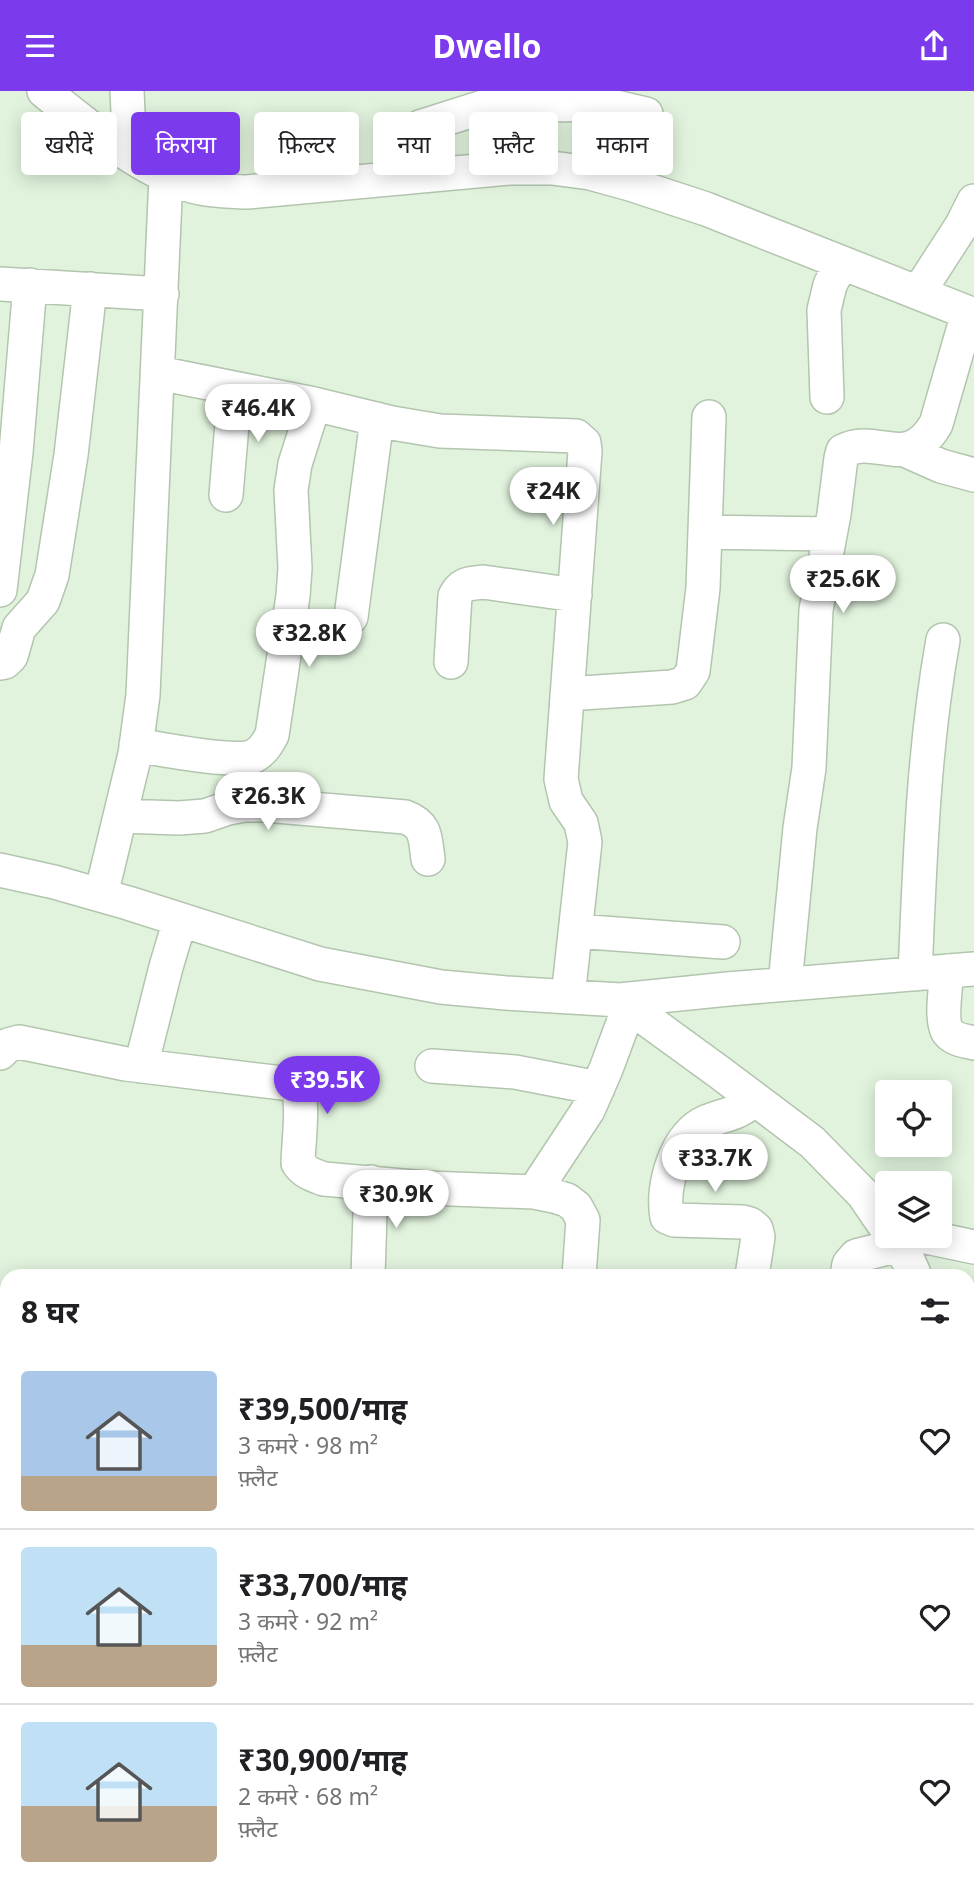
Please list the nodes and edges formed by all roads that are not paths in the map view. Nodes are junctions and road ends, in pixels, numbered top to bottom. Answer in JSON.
{"nodes":[{"id":1,"x":44,"y":91,"type":"edge"},
{"id":2,"x":127,"y":91,"type":"edge"},
{"id":3,"x":603,"y":97,"type":"edge"},
{"id":4,"x":486,"y":98,"type":"edge"},
{"id":5,"x":641,"y":112,"type":"edge"},
{"id":6,"x":130,"y":155,"type":"junction"},
{"id":7,"x":166,"y":176,"type":"junction"},
{"id":8,"x":403,"y":178,"type":"junction"},
{"id":9,"x":974,"y":201,"type":"edge"},
{"id":10,"x":841,"y":263,"type":"junction"},
{"id":11,"x":15,"y":284,"type":"edge"},
{"id":12,"x":90,"y":289,"type":"junction"},
{"id":13,"x":918,"y":293,"type":"junction"},
{"id":14,"x":162,"y":294,"type":"junction"},
{"id":15,"x":971,"y":314,"type":"edge"},
{"id":16,"x":158,"y":373,"type":"junction"},
{"id":17,"x":235,"y":389,"type":"junction"},
{"id":18,"x":827,"y":397,"type":"dead end"},
{"id":19,"x":314,"y":404,"type":"junction"},
{"id":20,"x":709,"y":417,"type":"dead end"},
{"id":21,"x":377,"y":419,"type":"junction"},
{"id":22,"x":905,"y":450,"type":"junction"},
{"id":23,"x":974,"y":475,"type":"edge"},
{"id":24,"x":226,"y":495,"type":"dead end"},
{"id":25,"x":705,"y":532,"type":"junction"},
{"id":26,"x":830,"y":534,"type":"junction"},
{"id":27,"x":0,"y":590,"type":"edge"},
{"id":28,"x":575,"y":594,"type":"junction"},
{"id":29,"x":351,"y":617,"type":"dead end"},
{"id":30,"x":943,"y":640,"type":"dead end"},
{"id":31,"x":451,"y":662,"type":"dead end"},
{"id":32,"x":0,"y":663,"type":"edge"},
{"id":33,"x":567,"y":694,"type":"junction"},
{"id":34,"x":136,"y":745,"type":"junction"},
{"id":35,"x":120,"y":816,"type":"junction"},
{"id":36,"x":428,"y":859,"type":"dead end"},
{"id":37,"x":0,"y":870,"type":"edge"},
{"id":38,"x":101,"y":895,"type":"junction"},
{"id":39,"x":180,"y":920,"type":"junction"},
{"id":40,"x":576,"y":931,"type":"junction"},
{"id":41,"x":723,"y":942,"type":"dead end"},
{"id":42,"x":945,"y":971,"type":"edge"},
{"id":43,"x":785,"y":984,"type":"junction"},
{"id":44,"x":568,"y":997,"type":"junction"},
{"id":45,"x":624,"y":1003,"type":"junction"},
{"id":46,"x":974,"y":1043,"type":"edge"},
{"id":47,"x":0,"y":1052,"type":"edge"},
{"id":48,"x":141,"y":1066,"type":"junction"},
{"id":49,"x":432,"y":1066,"type":"dead end"},
{"id":50,"x":598,"y":1088,"type":"junction"},
{"id":51,"x":755,"y":1099,"type":"junction"},
{"id":52,"x":371,"y":1182,"type":"junction"},
{"id":53,"x":534,"y":1192,"type":"junction"},
{"id":54,"x":875,"y":1208,"type":"edge"},
{"id":55,"x":952,"y":1244,"type":"edge"},
{"id":56,"x":875,"y":1247,"type":"edge"},
{"id":57,"x":974,"y":1247,"type":"edge"},
{"id":58,"x":904,"y":1248,"type":"edge"},
{"id":59,"x":368,"y":1269,"type":"edge"},
{"id":60,"x":580,"y":1269,"type":"edge"},
{"id":61,"x":753,"y":1269,"type":"edge"},
{"id":62,"x":848,"y":1269,"type":"edge"},
{"id":63,"x":912,"y":1269,"type":"edge"}],
"edges":[{"from":1,"to":6,"type":"street"},
{"from":2,"to":6,"type":"street"},
{"from":3,"to":4,"type":"street"},
{"from":3,"to":5,"type":"street"},
{"from":4,"to":8,"type":"street"},
{"from":6,"to":7,"type":"street"},
{"from":7,"to":8,"type":"street"},
{"from":7,"to":14,"type":"street"},
{"from":8,"to":10,"type":"street"},
{"from":9,"to":13,"type":"street"},
{"from":10,"to":13,"type":"street"},
{"from":10,"to":18,"type":"street"},
{"from":11,"to":12,"type":"street"},
{"from":11,"to":27,"type":"street"},
{"from":12,"to":14,"type":"street"},
{"from":12,"to":32,"type":"street"},
{"from":13,"to":15,"type":"street"},
{"from":14,"to":16,"type":"street"},
{"from":15,"to":22,"type":"street"},
{"from":16,"to":17,"type":"street"},
{"from":16,"to":34,"type":"street"},
{"from":17,"to":19,"type":"street"},
{"from":17,"to":24,"type":"street"},
{"from":19,"to":21,"type":"street"},
{"from":19,"to":34,"type":"street"},
{"from":20,"to":25,"type":"street"},
{"from":21,"to":28,"type":"street"},
{"from":21,"to":29,"type":"street"},
{"from":22,"to":23,"type":"street"},
{"from":22,"to":26,"type":"street"},
{"from":25,"to":26,"type":"street"},
{"from":25,"to":33,"type":"street"},
{"from":26,"to":43,"type":"street"},
{"from":28,"to":31,"type":"street"},
{"from":28,"to":33,"type":"street"},
{"from":30,"to":42,"type":"street"},
{"from":33,"to":40,"type":"street"},
{"from":34,"to":35,"type":"street"},
{"from":35,"to":36,"type":"street"},
{"from":35,"to":38,"type":"street"},
{"from":37,"to":38,"type":"street"},
{"from":38,"to":39,"type":"street"},
{"from":39,"to":44,"type":"street"},
{"from":39,"to":48,"type":"street"},
{"from":40,"to":41,"type":"street"},
{"from":40,"to":44,"type":"street"},
{"from":42,"to":43,"type":"street"},
{"from":42,"to":46,"type":"street"},
{"from":43,"to":45,"type":"street"},
{"from":44,"to":45,"type":"street"},
{"from":45,"to":50,"type":"street"},
{"from":45,"to":51,"type":"street"},
{"from":47,"to":48,"type":"street"},
{"from":48,"to":52,"type":"street"},
{"from":49,"to":50,"type":"street"},
{"from":50,"to":53,"type":"street"},
{"from":51,"to":54,"type":"street"},
{"from":51,"to":61,"type":"street"},
{"from":52,"to":53,"type":"street"},
{"from":52,"to":59,"type":"street"},
{"from":53,"to":60,"type":"street"},
{"from":55,"to":57,"type":"street"},
{"from":56,"to":62,"type":"street"},
{"from":58,"to":63,"type":"street"}]}
